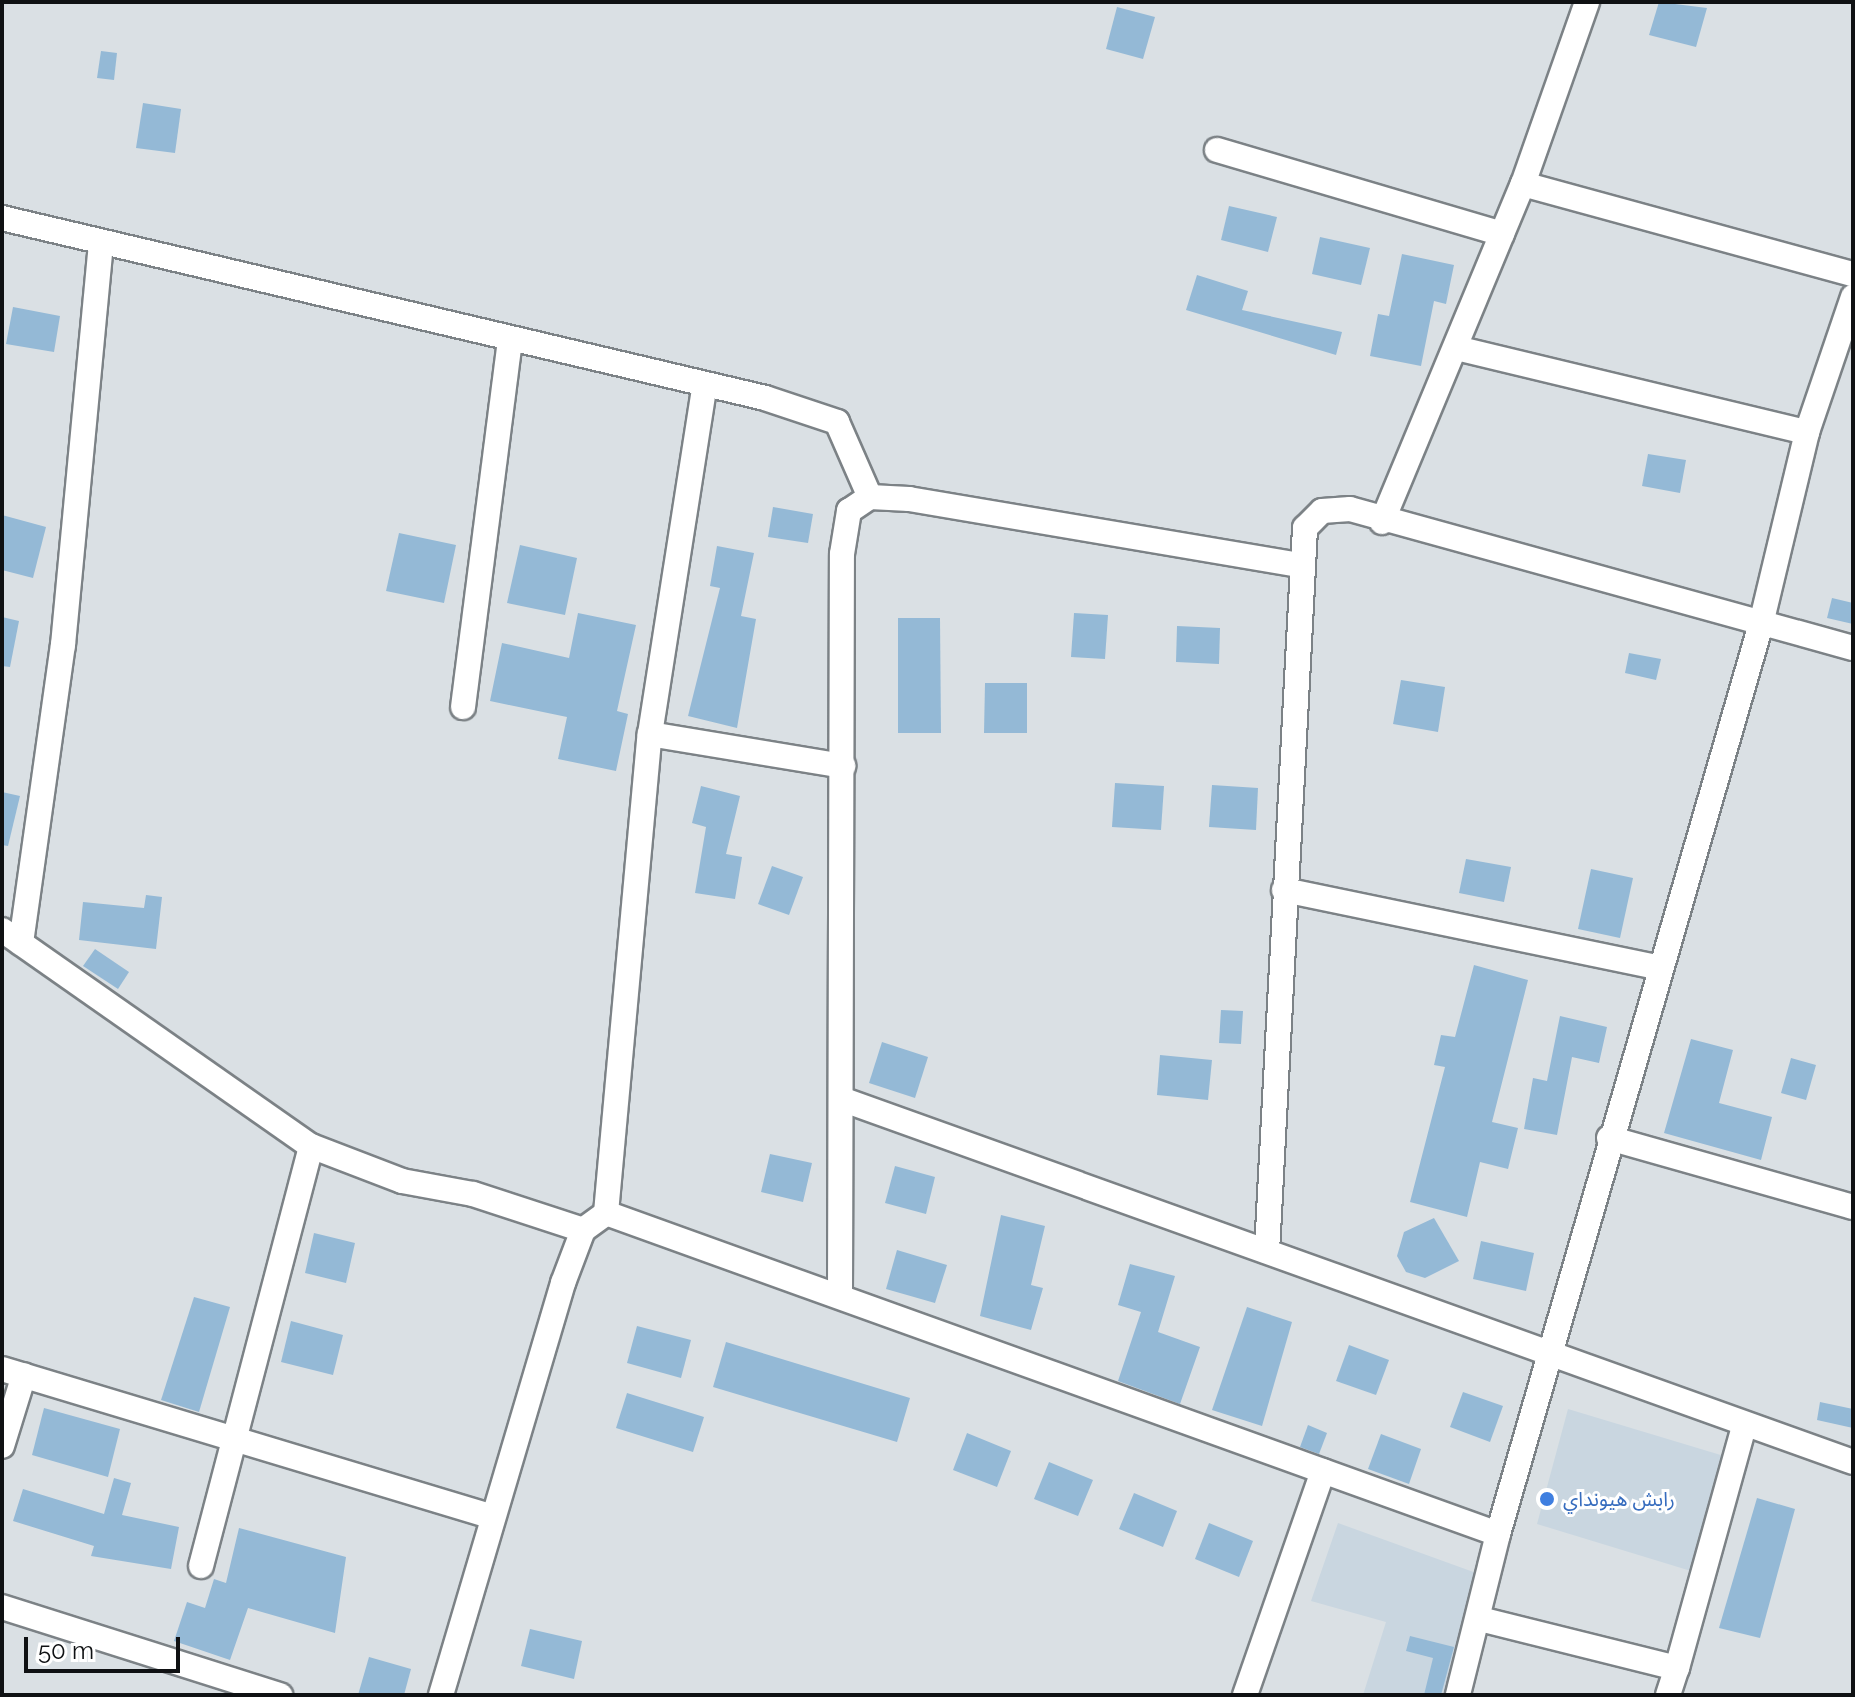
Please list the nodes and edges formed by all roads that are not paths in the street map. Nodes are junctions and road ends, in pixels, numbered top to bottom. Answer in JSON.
{"nodes":[{"id":1,"x":1587,"y":2,"type":"edge"},
{"id":2,"x":1217,"y":150,"type":"dead end"},
{"id":3,"x":1523,"y":184,"type":"junction"},
{"id":4,"x":2,"y":218,"type":"edge"},
{"id":5,"x":1502,"y":234,"type":"junction"},
{"id":6,"x":101,"y":243,"type":"junction"},
{"id":7,"x":1853,"y":274,"type":"edge"},
{"id":8,"x":1853,"y":297,"type":"edge"},
{"id":9,"x":510,"y":341,"type":"junction"},
{"id":10,"x":1456,"y":348,"type":"junction"},
{"id":11,"x":705,"y":384,"type":"junction"},
{"id":12,"x":1807,"y":432,"type":"junction"},
{"id":13,"x":870,"y":497,"type":"junction"},
{"id":14,"x":1382,"y":522,"type":"junction"},
{"id":15,"x":1298,"y":565,"type":"junction"},
{"id":16,"x":1761,"y":624,"type":"junction"},
{"id":17,"x":1853,"y":648,"type":"edge"},
{"id":18,"x":463,"y":707,"type":"dead end"},
{"id":19,"x":650,"y":734,"type":"junction"},
{"id":20,"x":843,"y":766,"type":"junction"},
{"id":21,"x":1284,"y":890,"type":"junction"},
{"id":22,"x":11,"y":936,"type":"edge"},
{"id":23,"x":1659,"y":968,"type":"junction"},
{"id":24,"x":844,"y":1100,"type":"junction"},
{"id":25,"x":1609,"y":1138,"type":"junction"},
{"id":26,"x":311,"y":1146,"type":"junction"},
{"id":27,"x":1853,"y":1207,"type":"edge"},
{"id":28,"x":606,"y":1213,"type":"junction"},
{"id":29,"x":583,"y":1230,"type":"junction"},
{"id":30,"x":1267,"y":1251,"type":"junction"},
{"id":31,"x":840,"y":1295,"type":"junction"},
{"id":32,"x":1548,"y":1350,"type":"junction"},
{"id":33,"x":13,"y":1372,"type":"edge"},
{"id":34,"x":1744,"y":1426,"type":"junction"},
{"id":35,"x":235,"y":1443,"type":"junction"},
{"id":36,"x":2,"y":1446,"type":"edge"},
{"id":37,"x":1853,"y":1462,"type":"edge"},
{"id":38,"x":1323,"y":1471,"type":"junction"},
{"id":39,"x":493,"y":1517,"type":"junction"},
{"id":40,"x":1498,"y":1534,"type":"junction"},
{"id":41,"x":201,"y":1566,"type":"dead end"},
{"id":42,"x":2,"y":1607,"type":"edge"},
{"id":43,"x":1480,"y":1619,"type":"junction"},
{"id":44,"x":1677,"y":1668,"type":"junction"},
{"id":45,"x":280,"y":1695,"type":"edge"},
{"id":46,"x":441,"y":1695,"type":"edge"},
{"id":47,"x":1245,"y":1695,"type":"edge"},
{"id":48,"x":1458,"y":1695,"type":"edge"},
{"id":49,"x":1668,"y":1695,"type":"edge"}],
"edges":[{"from":1,"to":3,"type":"street"},
{"from":2,"to":5,"type":"street"},
{"from":3,"to":5,"type":"street"},
{"from":3,"to":7,"type":"street"},
{"from":4,"to":6,"type":"street"},
{"from":5,"to":10,"type":"street"},
{"from":6,"to":9,"type":"street"},
{"from":6,"to":22,"type":"street"},
{"from":8,"to":12,"type":"street"},
{"from":9,"to":11,"type":"street"},
{"from":9,"to":18,"type":"street"},
{"from":10,"to":12,"type":"street"},
{"from":10,"to":14,"type":"street"},
{"from":11,"to":13,"type":"street"},
{"from":11,"to":19,"type":"street"},
{"from":12,"to":16,"type":"street"},
{"from":13,"to":15,"type":"street"},
{"from":13,"to":20,"type":"street"},
{"from":14,"to":15,"type":"street"},
{"from":14,"to":16,"type":"street"},
{"from":15,"to":21,"type":"street"},
{"from":16,"to":17,"type":"street"},
{"from":16,"to":23,"type":"street"},
{"from":19,"to":20,"type":"street"},
{"from":19,"to":28,"type":"street"},
{"from":20,"to":24,"type":"street"},
{"from":21,"to":23,"type":"street"},
{"from":21,"to":30,"type":"street"},
{"from":22,"to":26,"type":"street"},
{"from":23,"to":25,"type":"street"},
{"from":24,"to":30,"type":"street"},
{"from":24,"to":31,"type":"street"},
{"from":25,"to":27,"type":"street"},
{"from":25,"to":32,"type":"street"},
{"from":26,"to":29,"type":"street"},
{"from":26,"to":35,"type":"street"},
{"from":28,"to":29,"type":"street"},
{"from":28,"to":31,"type":"street"},
{"from":29,"to":39,"type":"street"},
{"from":30,"to":32,"type":"street"},
{"from":31,"to":38,"type":"street"},
{"from":32,"to":34,"type":"street"},
{"from":32,"to":40,"type":"street"},
{"from":33,"to":35,"type":"street"},
{"from":33,"to":36,"type":"street"},
{"from":34,"to":37,"type":"street"},
{"from":34,"to":44,"type":"street"},
{"from":35,"to":39,"type":"street"},
{"from":35,"to":41,"type":"street"},
{"from":38,"to":40,"type":"street"},
{"from":38,"to":47,"type":"street"},
{"from":39,"to":46,"type":"street"},
{"from":40,"to":43,"type":"street"},
{"from":42,"to":45,"type":"street"},
{"from":43,"to":44,"type":"street"},
{"from":43,"to":48,"type":"street"},
{"from":44,"to":49,"type":"street"}]}
